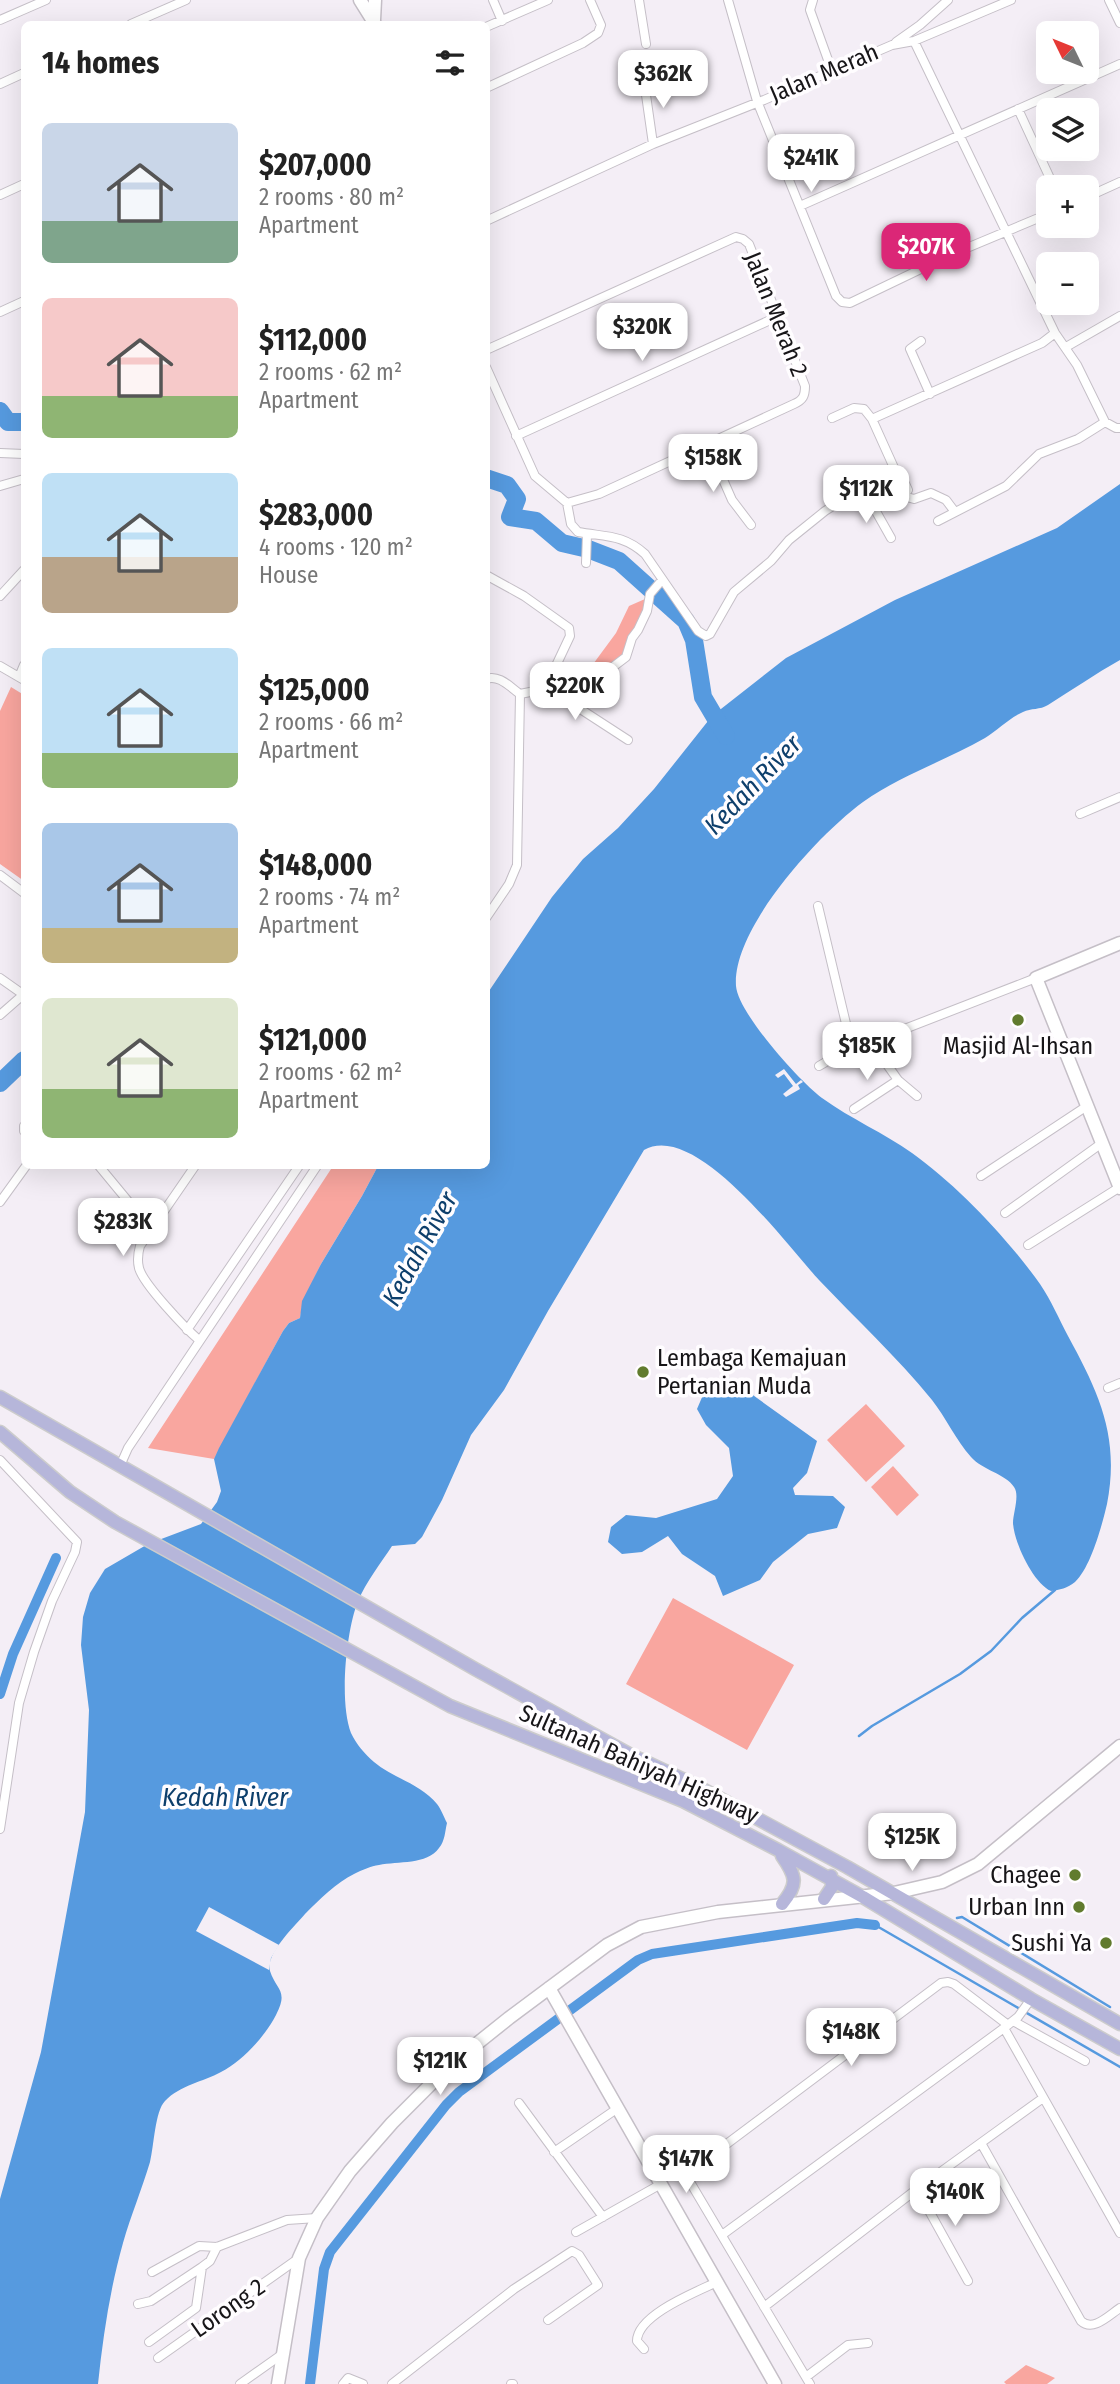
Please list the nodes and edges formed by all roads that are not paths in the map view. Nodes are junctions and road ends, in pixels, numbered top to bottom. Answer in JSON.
{"nodes":[{"id":1,"x":46,"y":0,"type":"edge"},
{"id":2,"x":186,"y":0,"type":"edge"},
{"id":3,"x":360,"y":0,"type":"edge"},
{"id":4,"x":375,"y":0,"type":"edge"},
{"id":5,"x":493,"y":0,"type":"edge"},
{"id":6,"x":548,"y":0,"type":"edge"},
{"id":7,"x":590,"y":0,"type":"edge"},
{"id":8,"x":639,"y":0,"type":"edge"},
{"id":9,"x":728,"y":0,"type":"edge"},
{"id":10,"x":813,"y":0,"type":"edge"},
{"id":11,"x":948,"y":0,"type":"edge"},
{"id":12,"x":1011,"y":0,"type":"edge"},
{"id":13,"x":1109,"y":0,"type":"edge"},
{"id":14,"x":0,"y":20,"type":"edge"},
{"id":15,"x":138,"y":21,"type":"edge"},
{"id":16,"x":373,"y":21,"type":"edge"},
{"id":17,"x":374,"y":21,"type":"edge"},
{"id":18,"x":502,"y":21,"type":"junction"},
{"id":19,"x":1120,"y":23,"type":"edge"},
{"id":20,"x":490,"y":26,"type":"edge"},
{"id":21,"x":914,"y":41,"type":"junction"},
{"id":22,"x":646,"y":44,"type":"dead end"},
{"id":23,"x":892,"y":45,"type":"junction"},
{"id":24,"x":1120,"y":64,"type":"edge"},
{"id":25,"x":832,"y":71,"type":"junction"},
{"id":26,"x":21,"y":74,"type":"edge"},
{"id":27,"x":644,"y":81,"type":"dead end"},
{"id":28,"x":0,"y":84,"type":"edge"},
{"id":29,"x":490,"y":86,"type":"edge"},
{"id":30,"x":757,"y":101,"type":"junction"},
{"id":31,"x":1018,"y":109,"type":"junction"},
{"id":32,"x":960,"y":135,"type":"junction"},
{"id":33,"x":653,"y":144,"type":"junction"},
{"id":34,"x":1048,"y":175,"type":"edge"},
{"id":35,"x":1120,"y":182,"type":"edge"},
{"id":36,"x":21,"y":185,"type":"edge"},
{"id":37,"x":1099,"y":192,"type":"edge"},
{"id":38,"x":0,"y":195,"type":"edge"},
{"id":39,"x":800,"y":206,"type":"junction"},
{"id":40,"x":490,"y":219,"type":"edge"},
{"id":41,"x":1036,"y":219,"type":"edge"},
{"id":42,"x":1006,"y":232,"type":"junction"},
{"id":43,"x":21,"y":302,"type":"edge"},
{"id":44,"x":0,"y":312,"type":"edge"},
{"id":45,"x":779,"y":316,"type":"junction"},
{"id":46,"x":1120,"y":316,"type":"edge"},
{"id":47,"x":1055,"y":333,"type":"junction"},
{"id":48,"x":921,"y":341,"type":"dead end"},
{"id":49,"x":1066,"y":346,"type":"junction"},
{"id":50,"x":490,"y":348,"type":"edge"},
{"id":51,"x":490,"y":376,"type":"edge"},
{"id":52,"x":930,"y":394,"type":"junction"},
{"id":53,"x":832,"y":418,"type":"dead end"},
{"id":54,"x":872,"y":419,"type":"junction"},
{"id":55,"x":1105,"y":422,"type":"junction"},
{"id":56,"x":1120,"y":428,"type":"edge"},
{"id":57,"x":516,"y":436,"type":"junction"},
{"id":58,"x":708,"y":443,"type":"junction"},
{"id":59,"x":0,"y":453,"type":"edge"},
{"id":60,"x":21,"y":454,"type":"edge"},
{"id":61,"x":21,"y":480,"type":"edge"},
{"id":62,"x":0,"y":486,"type":"edge"},
{"id":63,"x":900,"y":495,"type":"junction"},
{"id":64,"x":869,"y":499,"type":"junction"},
{"id":65,"x":567,"y":503,"type":"junction"},
{"id":66,"x":955,"y":512,"type":"junction"},
{"id":67,"x":938,"y":521,"type":"dead end"},
{"id":68,"x":751,"y":525,"type":"dead end"},
{"id":69,"x":587,"y":538,"type":"junction"},
{"id":70,"x":891,"y":538,"type":"dead end"},
{"id":71,"x":585,"y":559,"type":"dead end"},
{"id":72,"x":21,"y":573,"type":"edge"},
{"id":73,"x":490,"y":577,"type":"edge"},
{"id":74,"x":660,"y":582,"type":"junction"},
{"id":75,"x":0,"y":596,"type":"edge"},
{"id":76,"x":0,"y":666,"type":"edge"},
{"id":77,"x":21,"y":678,"type":"edge"},
{"id":78,"x":490,"y":678,"type":"edge"},
{"id":79,"x":545,"y":689,"type":"junction"},
{"id":80,"x":520,"y":694,"type":"junction"},
{"id":81,"x":568,"y":701,"type":"junction"},
{"id":82,"x":628,"y":740,"type":"dead end"},
{"id":83,"x":1120,"y":797,"type":"edge"},
{"id":84,"x":1080,"y":814,"type":"dead end"},
{"id":85,"x":0,"y":875,"type":"edge"},
{"id":86,"x":21,"y":891,"type":"edge"},
{"id":87,"x":818,"y":905,"type":"dead end"},
{"id":88,"x":490,"y":912,"type":"edge"},
{"id":89,"x":1118,"y":948,"type":"edge"},
{"id":90,"x":0,"y":978,"type":"edge"},
{"id":91,"x":1035,"y":978,"type":"junction"},
{"id":92,"x":21,"y":993,"type":"edge"},
{"id":93,"x":21,"y":998,"type":"edge"},
{"id":94,"x":0,"y":1015,"type":"edge"},
{"id":95,"x":860,"y":1042,"type":"junction"},
{"id":96,"x":871,"y":1042,"type":"junction"},
{"id":97,"x":819,"y":1066,"type":"dead end"},
{"id":98,"x":898,"y":1080,"type":"junction"},
{"id":99,"x":918,"y":1096,"type":"dead end"},
{"id":100,"x":1087,"y":1105,"type":"junction"},
{"id":101,"x":854,"y":1110,"type":"dead end"},
{"id":102,"x":1102,"y":1143,"type":"junction"},
{"id":103,"x":24,"y":1169,"type":"edge"},
{"id":104,"x":101,"y":1169,"type":"edge"},
{"id":105,"x":193,"y":1169,"type":"edge"},
{"id":106,"x":297,"y":1169,"type":"edge"},
{"id":107,"x":315,"y":1169,"type":"edge"},
{"id":108,"x":981,"y":1176,"type":"dead end"},
{"id":109,"x":1120,"y":1187,"type":"edge"},
{"id":110,"x":0,"y":1202,"type":"edge"},
{"id":111,"x":1005,"y":1213,"type":"dead end"},
{"id":112,"x":151,"y":1229,"type":"junction"},
{"id":113,"x":1028,"y":1245,"type":"dead end"},
{"id":114,"x":187,"y":1330,"type":"junction"},
{"id":115,"x":199,"y":1340,"type":"junction"},
{"id":116,"x":1120,"y":1382,"type":"edge"},
{"id":117,"x":1108,"y":1388,"type":"dead end"},
{"id":118,"x":0,"y":1397,"type":"edge"},
{"id":119,"x":0,"y":1432,"type":"edge"},
{"id":120,"x":0,"y":1460,"type":"edge"},
{"id":121,"x":120,"y":1466,"type":"junction"},
{"id":122,"x":1120,"y":1746,"type":"edge"},
{"id":123,"x":0,"y":1829,"type":"edge"},
{"id":124,"x":778,"y":1850,"type":"junction"},
{"id":125,"x":821,"y":1853,"type":"junction"},
{"id":126,"x":832,"y":1881,"type":"junction"},
{"id":127,"x":894,"y":1893,"type":"junction"},
{"id":128,"x":863,"y":1897,"type":"junction"},
{"id":129,"x":824,"y":1899,"type":"junction"},
{"id":130,"x":782,"y":1904,"type":"junction"},
{"id":131,"x":549,"y":1988,"type":"junction"},
{"id":132,"x":1028,"y":2003,"type":"junction"},
{"id":133,"x":1011,"y":2023,"type":"junction"},
{"id":134,"x":1120,"y":2024,"type":"edge"},
{"id":135,"x":1120,"y":2049,"type":"edge"},
{"id":136,"x":1085,"y":2061,"type":"dead end"},
{"id":137,"x":1044,"y":2098,"type":"junction"},
{"id":138,"x":519,"y":2103,"type":"dead end"},
{"id":139,"x":618,"y":2108,"type":"junction"},
{"id":140,"x":981,"y":2143,"type":"junction"},
{"id":141,"x":554,"y":2152,"type":"junction"},
{"id":142,"x":661,"y":2184,"type":"junction"},
{"id":143,"x":917,"y":2189,"type":"junction"},
{"id":144,"x":603,"y":2217,"type":"junction"},
{"id":145,"x":317,"y":2218,"type":"junction"},
{"id":146,"x":576,"y":2232,"type":"dead end"},
{"id":147,"x":1120,"y":2233,"type":"edge"},
{"id":148,"x":722,"y":2235,"type":"junction"},
{"id":149,"x":217,"y":2246,"type":"junction"},
{"id":150,"x":299,"y":2258,"type":"junction"},
{"id":151,"x":202,"y":2267,"type":"junction"},
{"id":152,"x":152,"y":2272,"type":"dead end"},
{"id":153,"x":968,"y":2281,"type":"dead end"},
{"id":154,"x":717,"y":2282,"type":"junction"},
{"id":155,"x":138,"y":2304,"type":"dead end"},
{"id":156,"x":764,"y":2307,"type":"junction"},
{"id":157,"x":1120,"y":2309,"type":"edge"},
{"id":158,"x":548,"y":2320,"type":"dead end"},
{"id":159,"x":149,"y":2342,"type":"dead end"},
{"id":160,"x":868,"y":2343,"type":"dead end"},
{"id":161,"x":644,"y":2349,"type":"dead end"},
{"id":162,"x":281,"y":2355,"type":"junction"},
{"id":163,"x":158,"y":2358,"type":"dead end"},
{"id":164,"x":808,"y":2380,"type":"edge"},
{"id":165,"x":240,"y":2384,"type":"edge"},
{"id":166,"x":278,"y":2384,"type":"edge"},
{"id":167,"x":342,"y":2384,"type":"edge"},
{"id":168,"x":363,"y":2384,"type":"edge"},
{"id":169,"x":392,"y":2384,"type":"edge"},
{"id":170,"x":775,"y":2384,"type":"edge"}],
"edges":[{"from":1,"to":14,"type":"street"},
{"from":2,"to":15,"type":"street"},
{"from":3,"to":16,"type":"street"},
{"from":4,"to":17,"type":"street"},
{"from":5,"to":18,"type":"street"},
{"from":6,"to":18,"type":"street"},
{"from":7,"to":29,"type":"street"},
{"from":8,"to":22,"type":"street"},
{"from":9,"to":30,"type":"street"},
{"from":10,"to":25,"type":"street"},
{"from":11,"to":23,"type":"street"},
{"from":12,"to":21,"type":"street","name":"Jalan Merah"},
{"from":13,"to":19,"type":"street"},
{"from":18,"to":20,"type":"street"},
{"from":21,"to":23,"type":"street","name":"Jalan Merah"},
{"from":21,"to":32,"type":"street"},
{"from":23,"to":25,"type":"street","name":"Jalan Merah"},
{"from":24,"to":31,"type":"street"},
{"from":25,"to":30,"type":"street","name":"Jalan Merah"},
{"from":26,"to":28,"type":"street"},
{"from":27,"to":33,"type":"street"},
{"from":30,"to":33,"type":"street","name":"Jalan Merah"},
{"from":30,"to":39,"type":"street"},
{"from":31,"to":32,"type":"street"},
{"from":31,"to":34,"type":"street"},
{"from":32,"to":39,"type":"street"},
{"from":32,"to":42,"type":"street"},
{"from":33,"to":40,"type":"street","name":"Jalan Merah"},
{"from":35,"to":37,"type":"street"},
{"from":36,"to":38,"type":"street"},
{"from":39,"to":42,"type":"street"},
{"from":41,"to":42,"type":"street"},
{"from":42,"to":47,"type":"street"},
{"from":43,"to":44,"type":"street"},
{"from":45,"to":50,"type":"street","name":"Jalan Merah 2"},
{"from":45,"to":57,"type":"street"},
{"from":45,"to":58,"type":"street","name":"Jalan Merah 2"},
{"from":46,"to":49,"type":"street"},
{"from":47,"to":49,"type":"street"},
{"from":47,"to":52,"type":"street"},
{"from":48,"to":52,"type":"street"},
{"from":49,"to":55,"type":"street"},
{"from":51,"to":57,"type":"street"},
{"from":52,"to":54,"type":"street"},
{"from":53,"to":54,"type":"street"},
{"from":54,"to":63,"type":"street"},
{"from":55,"to":56,"type":"street"},
{"from":55,"to":66,"type":"street"},
{"from":57,"to":65,"type":"street"},
{"from":58,"to":65,"type":"street","name":"Jalan Merah 2"},
{"from":58,"to":68,"type":"street"},
{"from":59,"to":60,"type":"street"},
{"from":61,"to":62,"type":"street"},
{"from":63,"to":64,"type":"street"},
{"from":63,"to":66,"type":"street"},
{"from":64,"to":70,"type":"street"},
{"from":64,"to":74,"type":"street"},
{"from":65,"to":69,"type":"street"},
{"from":66,"to":67,"type":"street"},
{"from":69,"to":71,"type":"street"},
{"from":69,"to":74,"type":"street"},
{"from":72,"to":75,"type":"street"},
{"from":73,"to":79,"type":"street"},
{"from":74,"to":81,"type":"street"},
{"from":76,"to":77,"type":"street"},
{"from":78,"to":80,"type":"street"},
{"from":79,"to":80,"type":"street"},
{"from":79,"to":81,"type":"street"},
{"from":80,"to":88,"type":"street"},
{"from":81,"to":82,"type":"street"},
{"from":83,"to":84,"type":"street"},
{"from":85,"to":86,"type":"street"},
{"from":87,"to":95,"type":"street"},
{"from":89,"to":91,"type":"street"},
{"from":90,"to":92,"type":"street"},
{"from":91,"to":96,"type":"street"},
{"from":91,"to":100,"type":"street"},
{"from":93,"to":94,"type":"street"},
{"from":95,"to":96,"type":"street"},
{"from":95,"to":97,"type":"street"},
{"from":96,"to":98,"type":"street"},
{"from":98,"to":99,"type":"street"},
{"from":98,"to":101,"type":"street"},
{"from":100,"to":102,"type":"street"},
{"from":100,"to":108,"type":"street"},
{"from":102,"to":109,"type":"street"},
{"from":102,"to":111,"type":"street"},
{"from":103,"to":110,"type":"street"},
{"from":104,"to":112,"type":"street"},
{"from":105,"to":112,"type":"street"},
{"from":106,"to":114,"type":"street"},
{"from":107,"to":115,"type":"street"},
{"from":109,"to":113,"type":"street"},
{"from":112,"to":114,"type":"street"},
{"from":114,"to":115,"type":"street"},
{"from":115,"to":121,"type":"street"},
{"from":116,"to":117,"type":"street"},
{"from":118,"to":121,"type":"main road"},
{"from":119,"to":124,"type":"main road","name":"Sultanah Bahiyah Highway"},
{"from":120,"to":123,"type":"street"},
{"from":121,"to":125,"type":"main road","name":"Sultanah Bahiyah Highway"},
{"from":122,"to":127,"type":"street"},
{"from":124,"to":126,"type":"main road","name":"Sultanah Bahiyah Highway"},
{"from":124,"to":130,"type":"main road"},
{"from":125,"to":126,"type":"main road"},
{"from":125,"to":127,"type":"main road","name":"Sultanah Bahiyah Highway"},
{"from":126,"to":128,"type":"main road","name":"Sultanah Bahiyah Highway"},
{"from":126,"to":129,"type":"main road"},
{"from":127,"to":128,"type":"street"},
{"from":127,"to":134,"type":"main road","name":"Sultanah Bahiyah Highway"},
{"from":128,"to":129,"type":"street"},
{"from":128,"to":132,"type":"main road","name":"Sultanah Bahiyah Highway"},
{"from":129,"to":130,"type":"street"},
{"from":130,"to":131,"type":"street"},
{"from":131,"to":139,"type":"street"},
{"from":131,"to":145,"type":"street"},
{"from":132,"to":133,"type":"street"},
{"from":132,"to":135,"type":"main road","name":"Sultanah Bahiyah Highway"},
{"from":133,"to":136,"type":"street"},
{"from":133,"to":137,"type":"street"},
{"from":133,"to":148,"type":"street"},
{"from":133,"to":148,"type":"street"},
{"from":137,"to":140,"type":"street"},
{"from":137,"to":147,"type":"street"},
{"from":138,"to":141,"type":"street"},
{"from":139,"to":141,"type":"street"},
{"from":139,"to":142,"type":"street"},
{"from":140,"to":143,"type":"street"},
{"from":140,"to":157,"type":"street"},
{"from":141,"to":144,"type":"street"},
{"from":142,"to":144,"type":"street"},
{"from":142,"to":154,"type":"street"},
{"from":143,"to":153,"type":"street"},
{"from":143,"to":156,"type":"street"},
{"from":144,"to":146,"type":"street"},
{"from":145,"to":149,"type":"street"},
{"from":145,"to":150,"type":"street"},
{"from":148,"to":156,"type":"street"},
{"from":149,"to":151,"type":"street"},
{"from":149,"to":152,"type":"street"},
{"from":150,"to":162,"type":"street"},
{"from":150,"to":163,"type":"street","name":"Lorong 2"},
{"from":151,"to":155,"type":"street"},
{"from":151,"to":159,"type":"street"},
{"from":154,"to":161,"type":"street"},
{"from":154,"to":170,"type":"street"},
{"from":156,"to":164,"type":"street"},
{"from":158,"to":169,"type":"street"},
{"from":160,"to":164,"type":"street"},
{"from":162,"to":165,"type":"street"},
{"from":162,"to":166,"type":"street"},
{"from":167,"to":168,"type":"street"}]}
